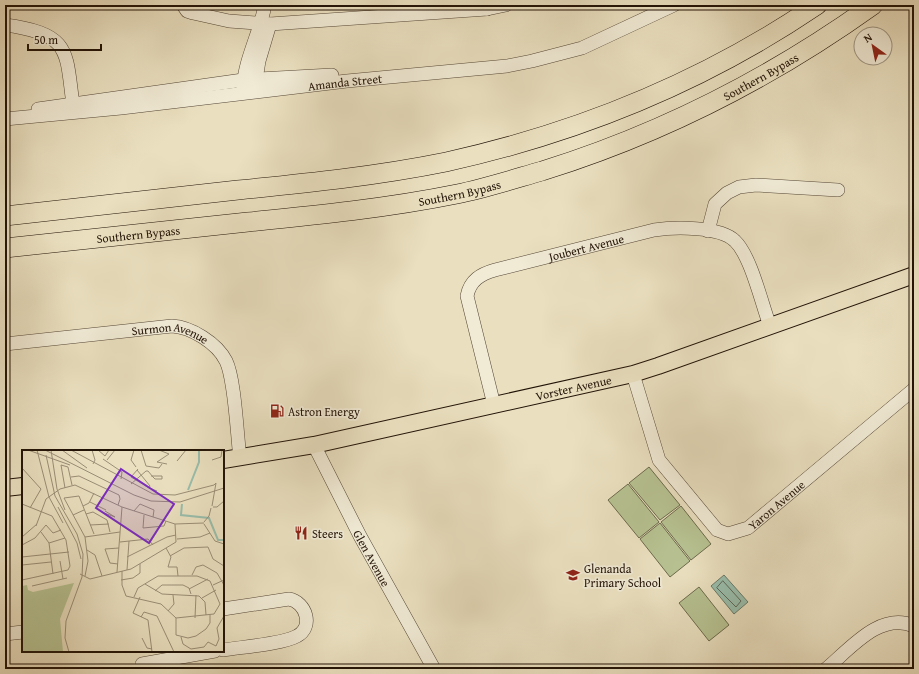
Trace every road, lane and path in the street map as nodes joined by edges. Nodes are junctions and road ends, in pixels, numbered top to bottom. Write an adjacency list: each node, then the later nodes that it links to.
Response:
1 (183, 5): 9 (street)
2 (265, 5): 9 (street)
3 (506, 5): 8 (street)
4 (663, 5): 11 (street, Amanda Street)
5 (674, 5): 11 (street, Amanda Street)
6 (817, 5): 17 (highway)
7 (873, 5): 19 (highway, Southern Bypass)
8 (486, 7): 9 (street)
9 (266, 23): 12 (street)
10 (5, 25): 13 (street)
11 (410, 72): 12 (street, Amanda Street)
12 (249, 86): 13 (street, Amanda Street)
13 (74, 108): 14 (street, Amanda Street); 15 (street, Amanda Street)
14 (5, 114)
15 (5, 119)
16 (838, 190): 18 (street)
17 (5, 216)
18 (708, 231): 21 (street, Joubert Avenue); 25 (street, Joubert Avenue)
19 (5, 248)
20 (914, 276): 21 (main road, Vorster Avenue)
21 (770, 326): 23 (main road, Vorster Avenue)
22 (5, 344): 27 (street, Surmon Avenue)
23 (633, 374): 24 (street, Yaron Avenue); 25 (main road, Vorster Avenue)
24 (914, 389)
25 (494, 405): 26 (main road, Vorster Avenue)
26 (314, 446): 27 (main road, Vorster Avenue); 38 (street, Glen Avenue)
27 (240, 458): 28 (main road, Vorster Avenue)
28 (224, 460)
29 (22, 486): 30 (main road)
30 (5, 488)
31 (224, 609): 35 (street)
32 (914, 626): 39 (street)
33 (22, 632): 34 (street)
34 (5, 634)
35 (224, 650)
36 (208, 652): 37 (street)
37 (142, 661)
38 (434, 669)
39 (826, 669)

